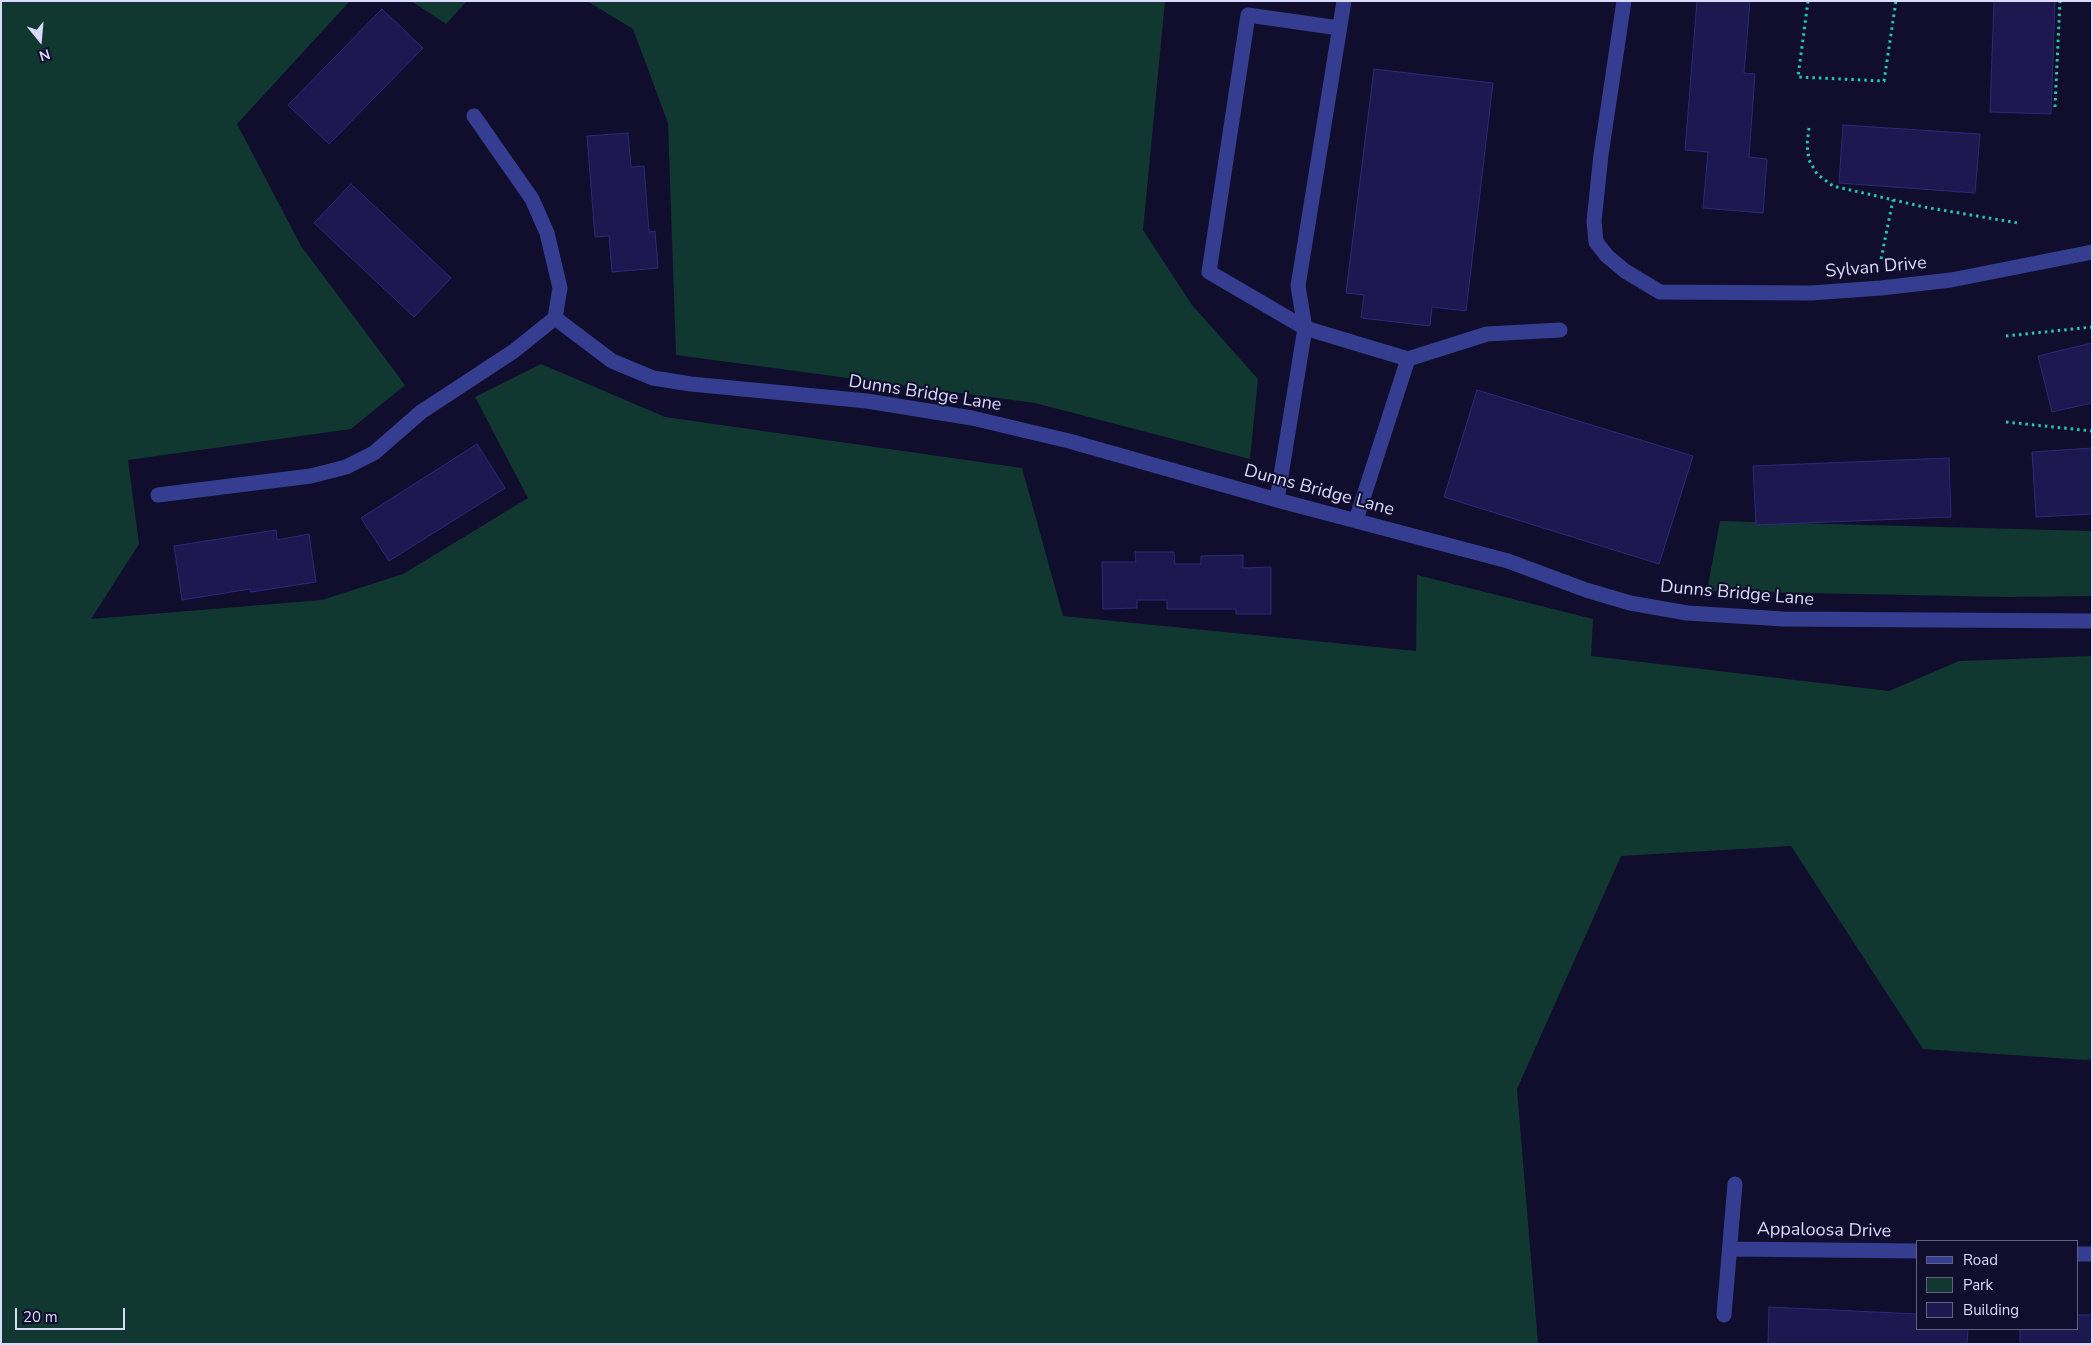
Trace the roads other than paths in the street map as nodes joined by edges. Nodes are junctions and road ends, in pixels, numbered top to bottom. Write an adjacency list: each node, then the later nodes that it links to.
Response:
1 (1344, 1): 3 (street)
2 (1624, 1): 5 (street, Sylvan Drive)
3 (1340, 28): 7 (street); 7 (street)
4 (474, 116): 6 (street)
5 (2092, 252)
6 (555, 318): 10 (street); 11 (street, Dunns Bridge Lane)
7 (1305, 328): 9 (street); 11 (street)
8 (1560, 330): 9 (street)
9 (1408, 359): 12 (street)
10 (158, 495)
11 (1277, 500): 12 (street, Dunns Bridge Lane)
12 (1356, 520): 13 (street, Dunns Bridge Lane)
13 (2092, 621)
14 (1735, 1184): 15 (street)
15 (1730, 1249): 16 (street, Appaloosa Drive); 19 (street)
16 (1916, 1251)
17 (2078, 1254): 18 (street)
18 (2092, 1254)
19 (1724, 1315)

